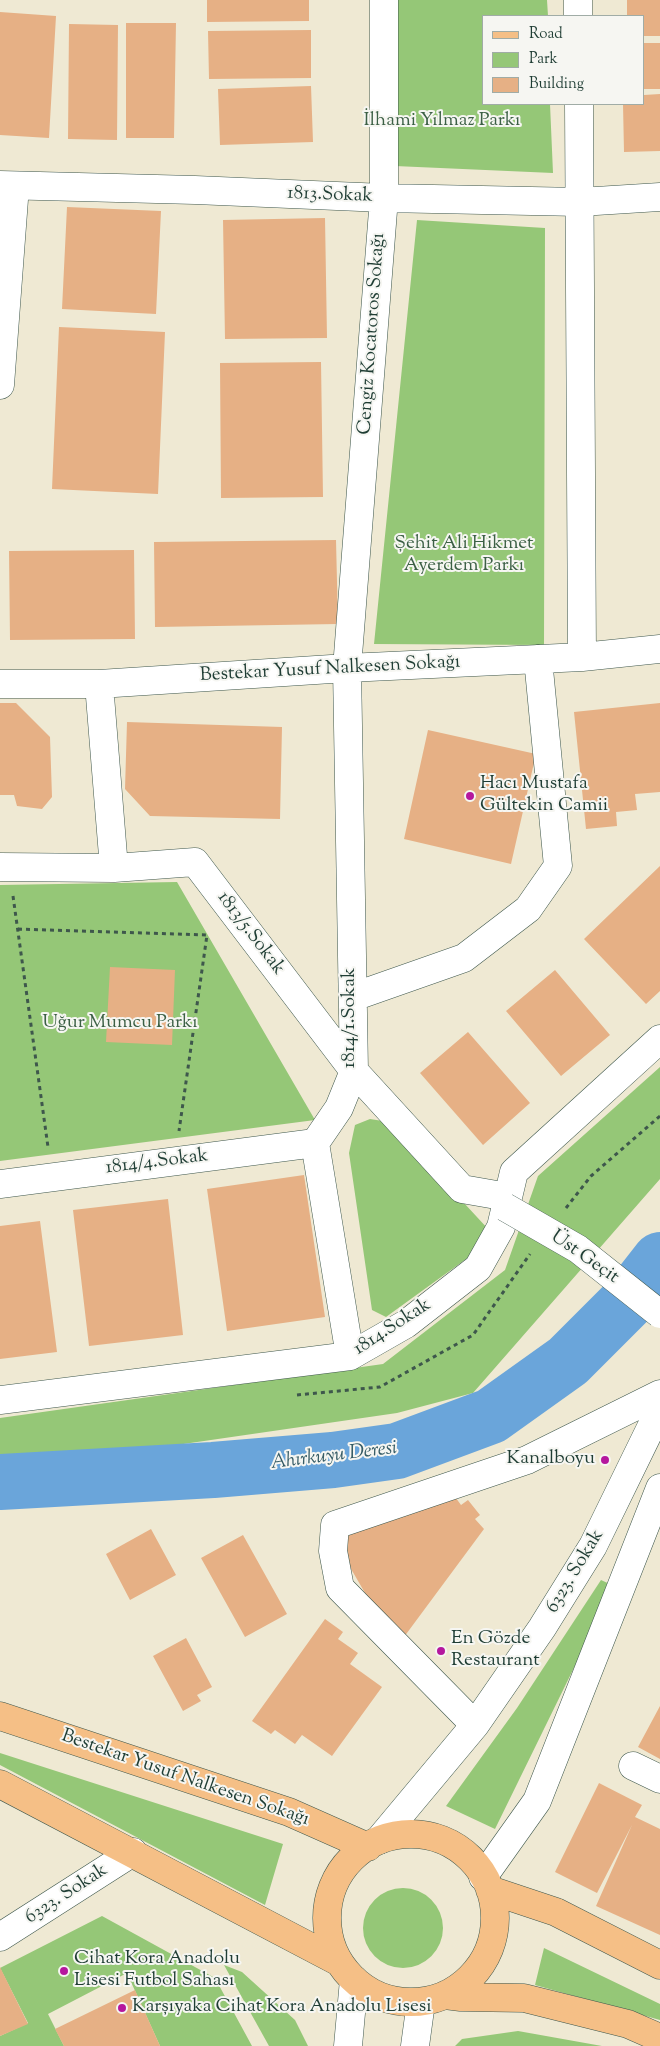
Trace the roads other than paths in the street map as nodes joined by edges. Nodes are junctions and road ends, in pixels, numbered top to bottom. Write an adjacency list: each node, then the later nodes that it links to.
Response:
1 (384, 0): 7 (street, Cengiz Kocatoros Sokağı)
2 (578, 0): 3 (street)
3 (578, 15)
4 (579, 105): 8 (street)
5 (7, 186): 7 (street, 1813.Sokak); 9 (street)
6 (660, 197): 8 (street, 1813.Sokak)
7 (384, 198): 8 (street, 1813.Sokak); 13 (street, Cengiz Kocatoros Sokağı)
8 (580, 202): 11 (street)
9 (0, 385)
10 (660, 649): 11 (street, Bestekar Yusuf Nalkesen Sokağı)
11 (582, 657): 12 (street, Bestekar Yusuf Nalkesen Sokağı)
12 (538, 659): 13 (street, Bestekar Yusuf Nalkesen Sokağı); 18 (street)
13 (347, 668): 15 (street, Bestekar Yusuf Nalkesen Sokağı); 18 (street, 1814/1.Sokak)
14 (0, 684): 15 (street, Bestekar Yusuf Nalkesen Sokağı)
15 (99, 684): 17 (street)
16 (0, 867): 17 (street, 1813/5.Sokak)
17 (114, 868): 20 (street, 1813/5.Sokak)
18 (352, 997): 20 (street, 1814/1.Sokak)
19 (660, 1040): 23 (street, 1814.Sokak)
20 (354, 1071): 21 (street, 1814/1.Sokak); 23 (street)
21 (315, 1143): 22 (street, 1814/4.Sokak); 25 (street)
22 (0, 1184)
23 (506, 1202): 24 (street, Üst Geçit, bridge); 25 (street, 1814.Sokak)
24 (660, 1314)
25 (350, 1356): 27 (street, 1814.Sokak)
26 (660, 1394): 31 (street)
27 (0, 1400)
28 (660, 1409): 31 (street, 6323. Sokak)
29 (660, 1488): 37 (street)
30 (0, 1716): 35 (main road, Bestekar Yusuf Nalkesen Sokağı)
31 (475, 1725): 35 (street, 6323. Sokak)
32 (633, 1766): 33 (street)
33 (660, 1779)
34 (0, 1784): 36 (main road)
35 (374, 1843): 37 (main road); 40 (main road)
36 (133, 1852): 38 (street, 6323. Sokak); 40 (main road)
37 (487, 1883): 39 (main road); 41 (main road)
38 (0, 1937)
39 (660, 1965)
40 (346, 1971): 41 (main road); 43 (street)
41 (433, 1999): 42 (main road); 44 (street)
42 (660, 2038)
43 (348, 2046)
44 (415, 2046)

